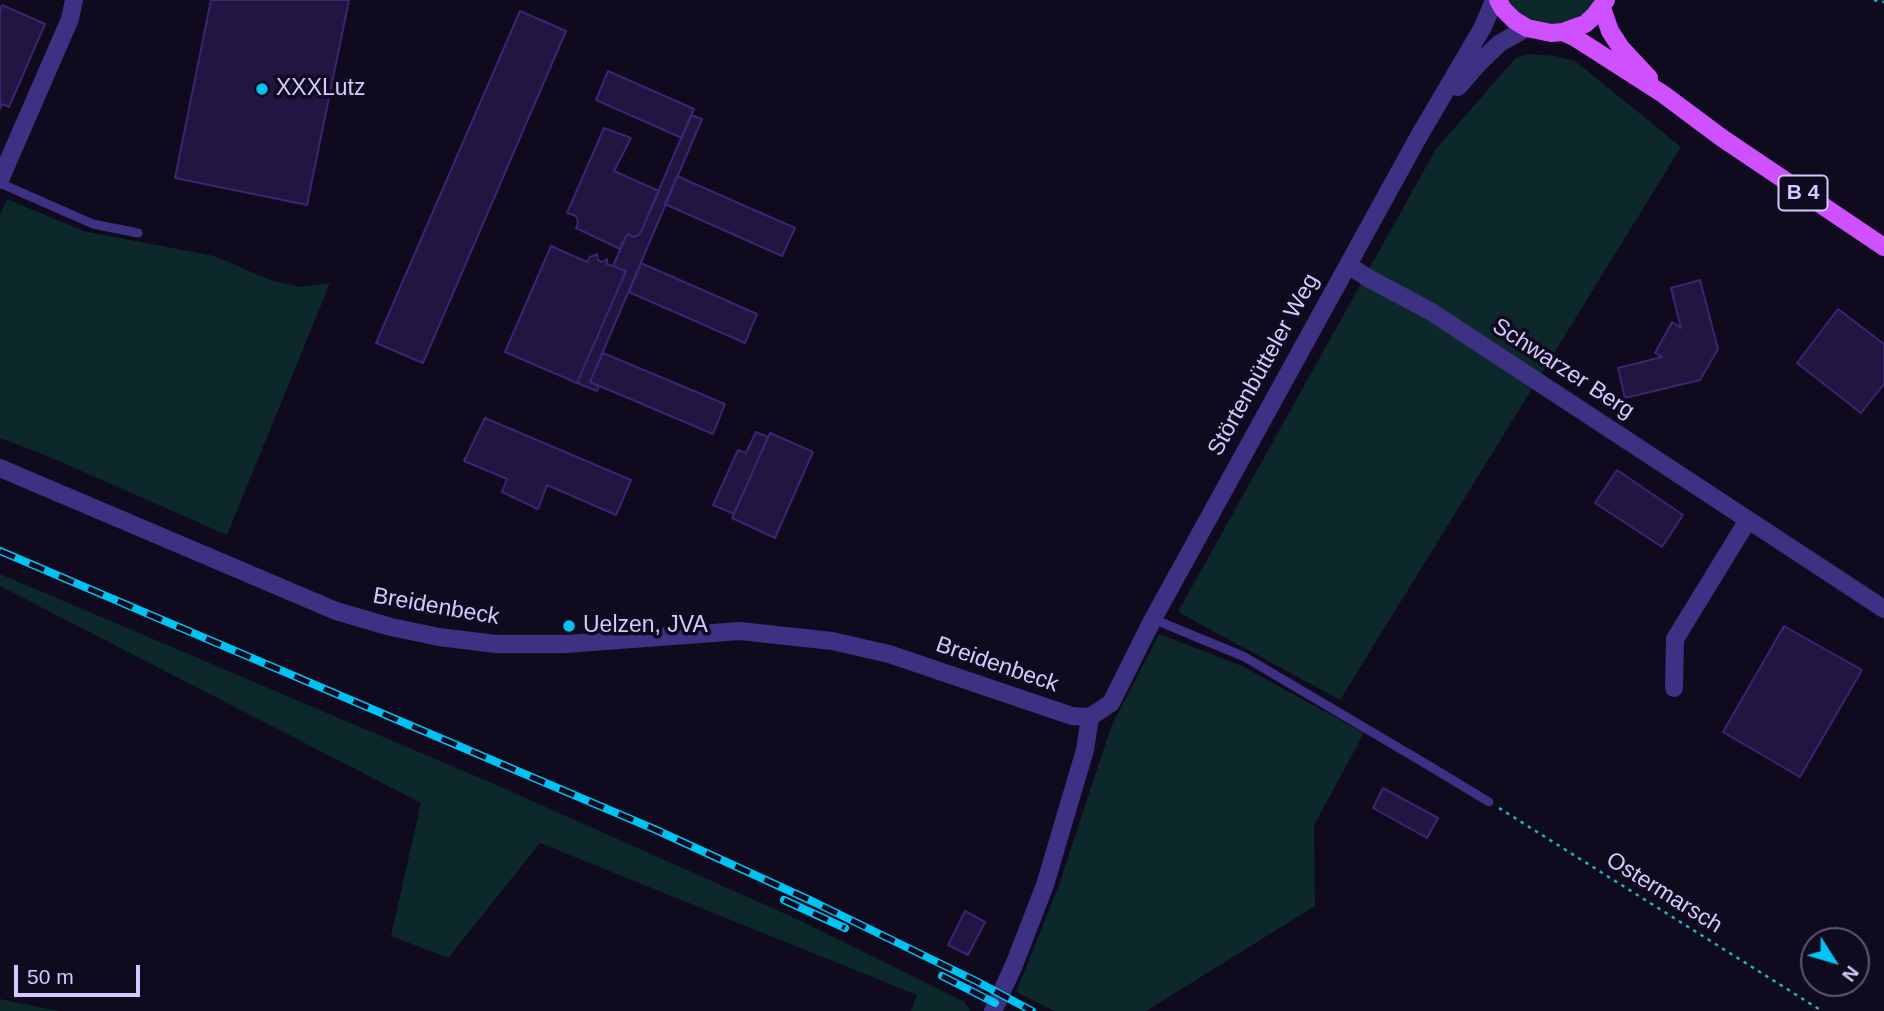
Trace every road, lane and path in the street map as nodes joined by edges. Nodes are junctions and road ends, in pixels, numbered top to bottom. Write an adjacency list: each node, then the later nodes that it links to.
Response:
1 (74, 0): 10 (street)
2 (1496, 0): 6 (main road); 9 (street, Störtenbütteler Weg)
3 (1874, 0): 4 (path)
4 (1884, 2)
5 (1604, 4): 7 (main road); 8 (main road, B 4)
6 (1527, 28): 7 (main road); 9 (street, Störtenbütteler Weg)
7 (1563, 32): 8 (main road, B 4)
8 (1663, 94): 12 (main road, B 4)
9 (1419, 136): 13 (street, Störtenbütteler Weg)
10 (0, 182): 11 (lane)
11 (138, 233)
12 (1884, 247)
13 (1348, 265): 15 (street, Schwarzer Berg); 17 (street, Störtenbütteler Weg)
14 (0, 468): 19 (street, Breidenbeck)
15 (1748, 520): 16 (street, Schwarzer Berg); 18 (street)
16 (1884, 609)
17 (1153, 619): 19 (street, Störtenbütteler Weg); 20 (lane)
18 (1674, 688)
19 (1090, 717): 21 (street)
20 (1489, 802): 22 (path, Ostermarsch)
21 (993, 1011)
22 (1822, 1011)

